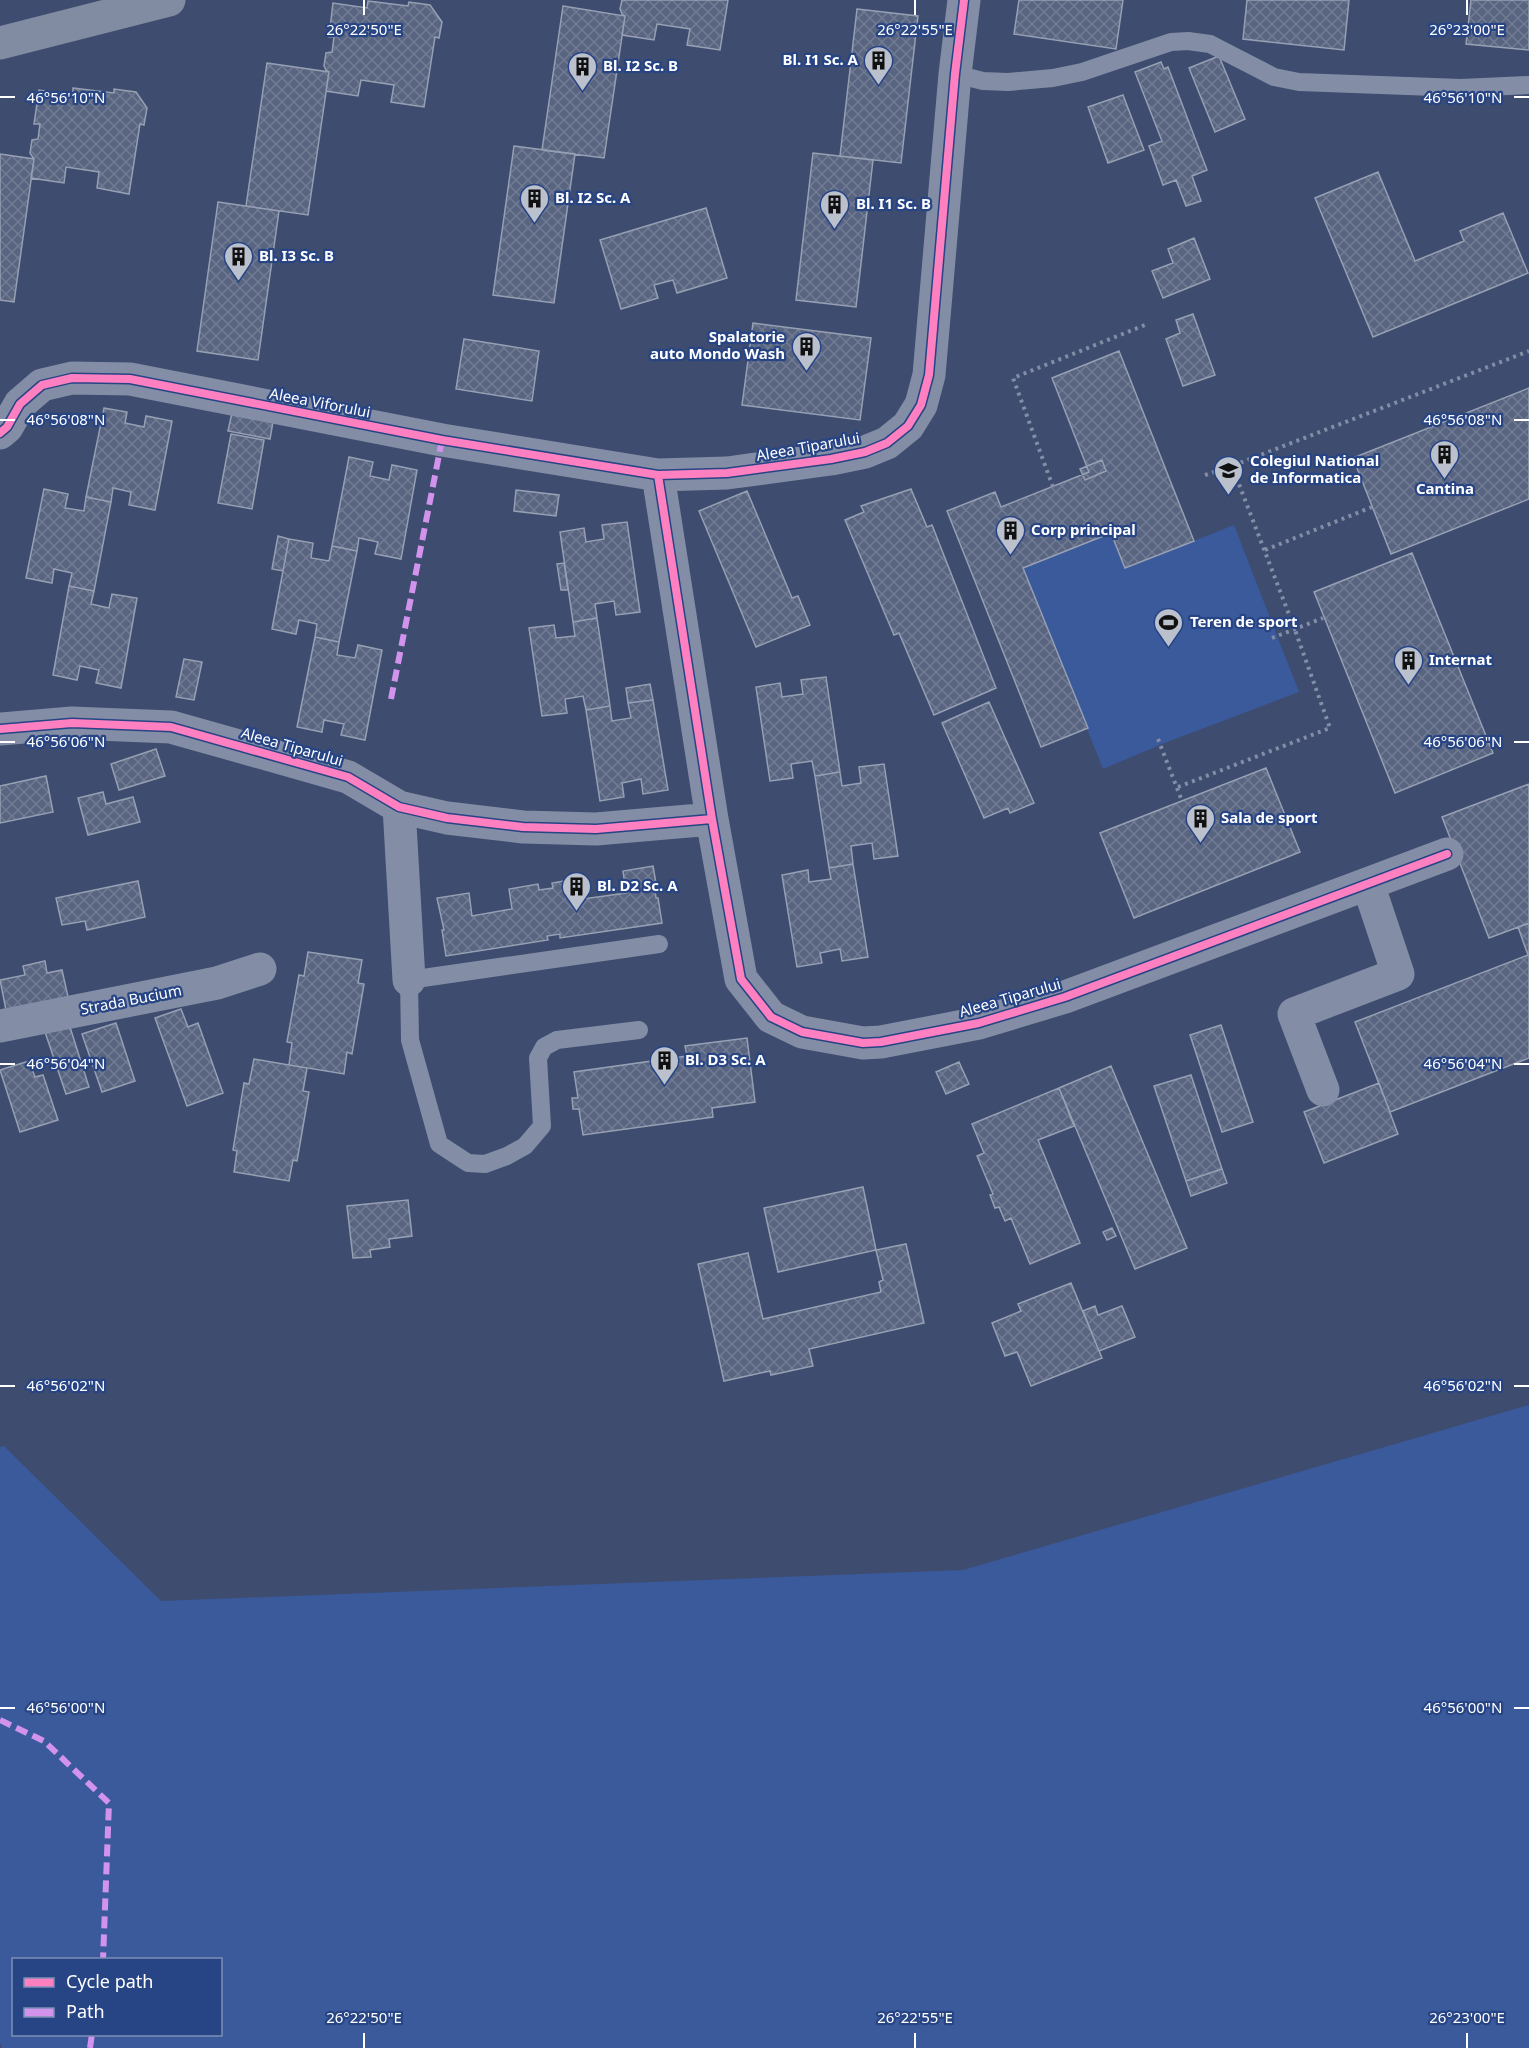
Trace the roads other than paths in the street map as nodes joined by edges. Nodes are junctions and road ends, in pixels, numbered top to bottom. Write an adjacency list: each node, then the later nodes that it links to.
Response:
1 (170, 0): 3 (main road)
2 (964, 0): 4 (street, Aleea Tiparului)
3 (0, 43)
4 (955, 74): 5 (lane); 7 (street, Aleea Tiparului)
5 (1529, 85)
6 (0, 433): 7 (street, Aleea Viforului)
7 (658, 475): 10 (street, Aleea Tiparului)
8 (0, 729): 9 (street, Aleea Tiparului)
9 (399, 807): 10 (street, Aleea Tiparului); 15 (street)
10 (712, 819): 12 (street, Aleea Tiparului)
11 (1447, 854): 12 (street, Aleea Tiparului)
12 (1368, 884): 18 (street)
13 (659, 944): 15 (lane)
14 (260, 969): 16 (street, Strada Bucium)
15 (409, 980): 17 (lane)
16 (0, 1026)
17 (639, 1030)
18 (1323, 1090)

